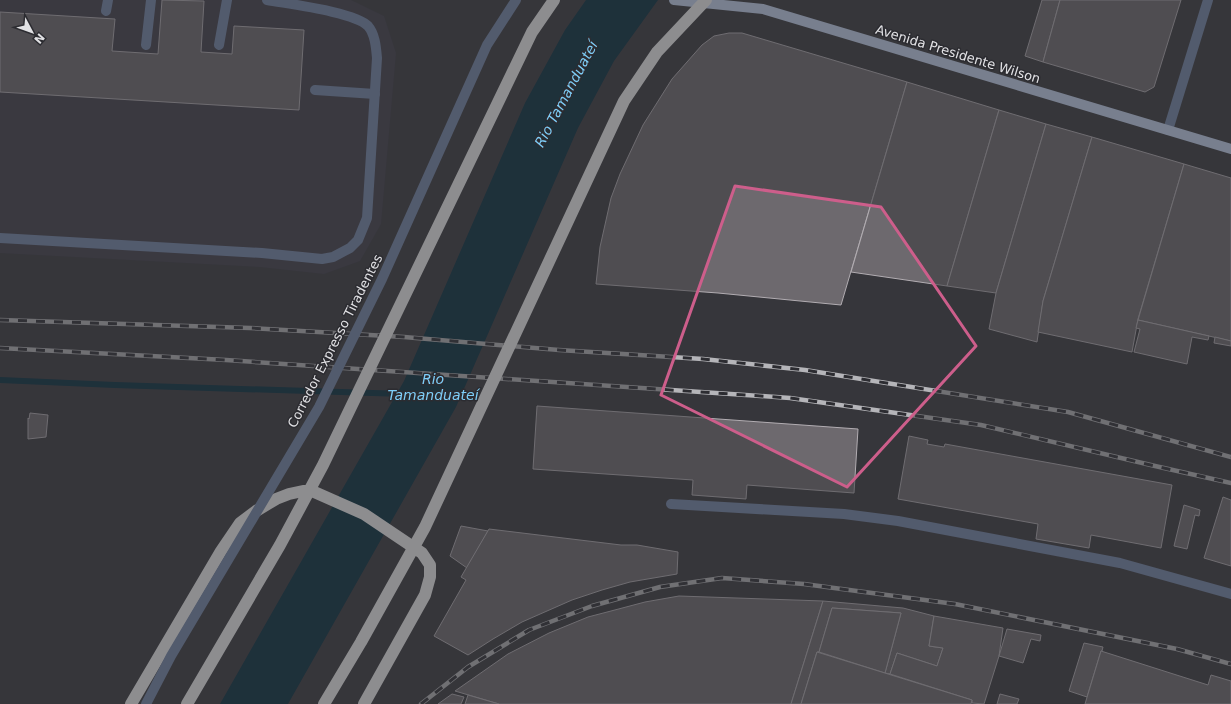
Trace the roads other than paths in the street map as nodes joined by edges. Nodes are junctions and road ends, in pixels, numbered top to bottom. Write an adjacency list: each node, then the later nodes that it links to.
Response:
1 (108, 0): 10 (street)
2 (151, 0): 11 (street)
3 (227, 0): 12 (street)
4 (267, 0): 14 (street)
5 (516, 0): 21 (street, Corredor Expresso Tiradentes, bridge)
6 (554, 0): 22 (highway, bridge)
7 (675, 0): 15 (main road, Avenida Presidente Wilson)
8 (706, 0): 23 (highway, bridge)
9 (1208, 0): 15 (street)
10 (106, 11)
11 (146, 45)
12 (219, 45)
13 (315, 90): 14 (street)
14 (375, 94): 17 (street)
15 (1168, 130): 16 (main road, Avenida Presidente Wilson)
16 (1231, 149)
17 (0, 238)
18 (671, 504): 19 (street)
19 (1231, 594)
20 (131, 704): 24 (highway)
21 (146, 704)
22 (187, 704)
23 (324, 704)
24 (364, 704)

